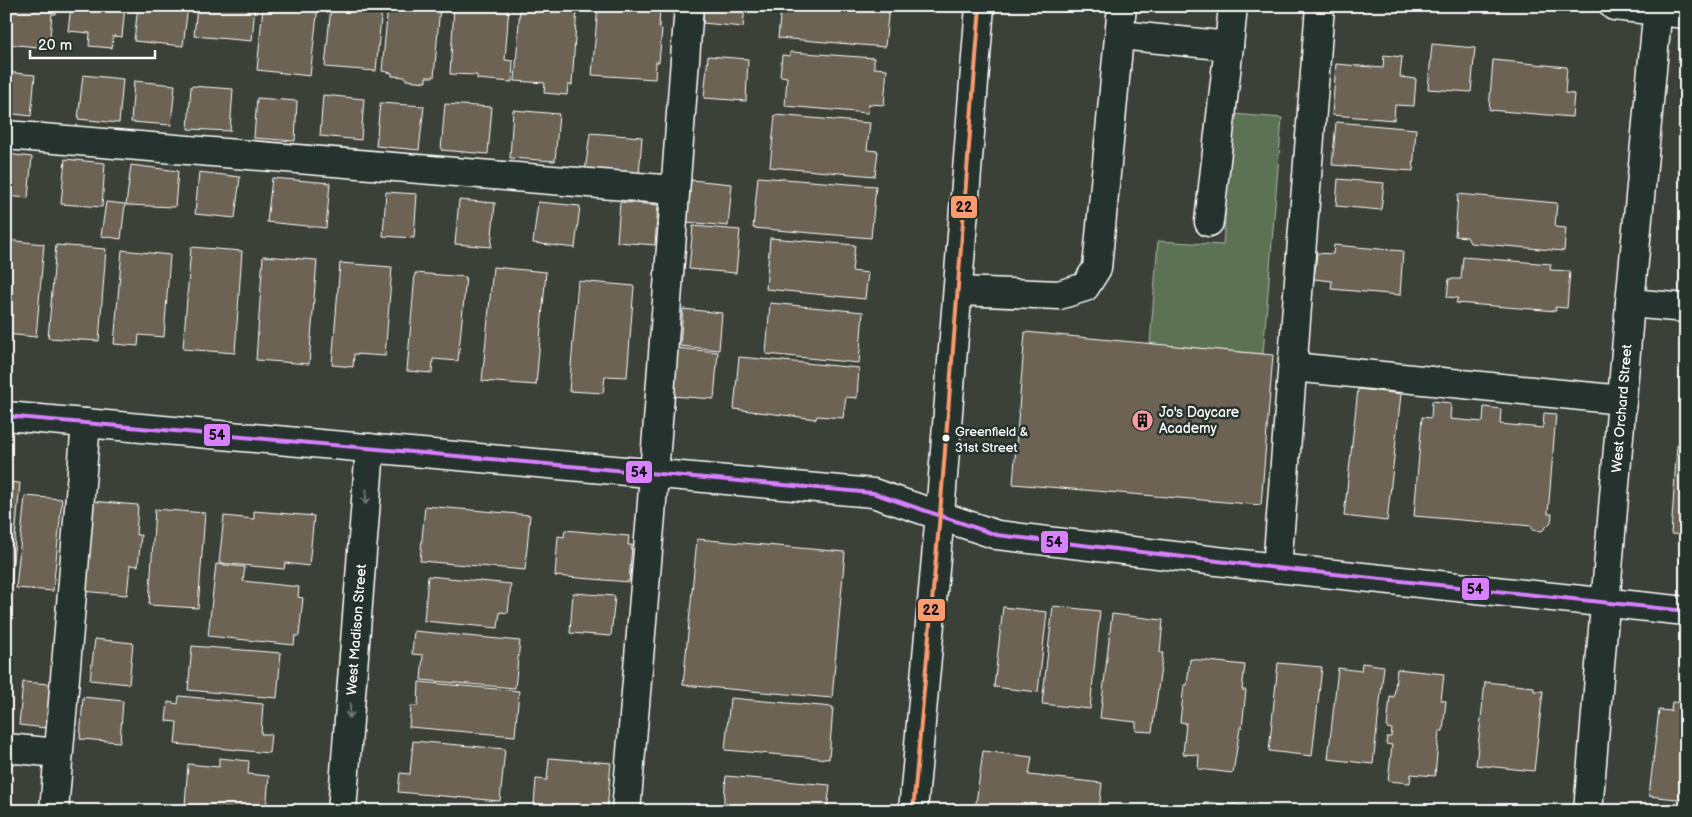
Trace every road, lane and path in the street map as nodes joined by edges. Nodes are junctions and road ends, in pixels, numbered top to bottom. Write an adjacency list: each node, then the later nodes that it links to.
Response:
1 (689, 6): 12 (street)
2 (980, 6): 14 (street)
3 (1122, 6): 9 (street)
4 (1232, 6): 10 (street)
5 (1320, 6): 17 (street)
6 (1614, 6): 7 (street)
7 (1658, 9): 8 (street); 15 (street, West Orchard Street)
8 (1686, 14)
9 (1120, 35): 10 (street); 14 (street)
10 (1229, 46): 13 (street)
11 (6, 135): 12 (street)
12 (674, 190): 22 (street)
13 (1209, 222)
14 (958, 291): 23 (street)
15 (1630, 303): 16 (street); 18 (street, West Orchard Street)
16 (1686, 308)
17 (1293, 367): 18 (street); 24 (street)
18 (1622, 400): 25 (street, West Orchard Street)
19 (6, 416): 20 (street)
20 (86, 423): 21 (street); 28 (street)
21 (370, 448): 22 (street); 30 (street, West Madison Street, one-way to 30)
22 (654, 473): 23 (street); 31 (street)
23 (940, 514): 24 (street); 32 (street)
24 (1277, 568): 25 (street)
25 (1606, 603): 26 (street); 33 (street, West Orchard Street)
26 (1686, 611)
27 (6, 748): 28 (street)
28 (58, 753): 29 (street)
29 (54, 811)
30 (342, 811)
31 (626, 811)
32 (913, 811)
33 (1588, 811)

